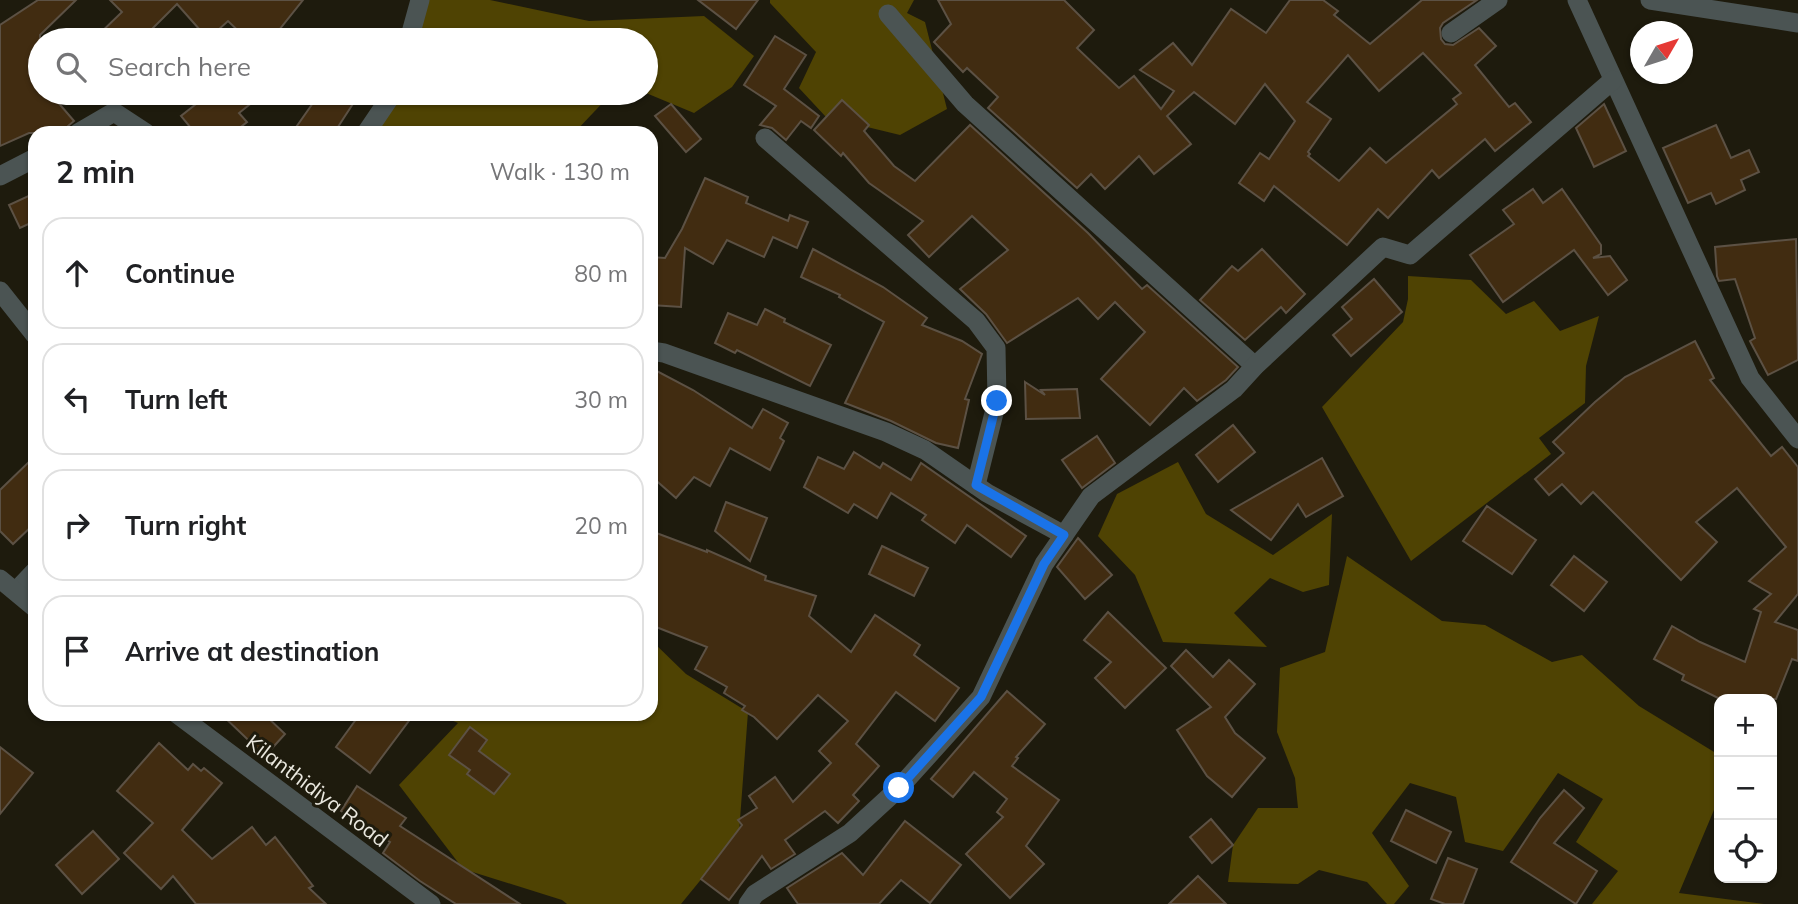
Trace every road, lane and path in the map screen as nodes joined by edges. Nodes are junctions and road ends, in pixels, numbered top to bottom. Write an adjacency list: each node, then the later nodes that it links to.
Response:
1 (420, 0): 7 (street)
2 (1499, 0): 8 (street)
3 (1577, 0): 9 (street)
4 (1650, 0): 6 (street)
5 (888, 14): 20 (street)
6 (1798, 23)
7 (412, 28)
8 (1451, 33)
9 (1613, 80): 20 (street); 21 (street)
10 (385, 105): 13 (street)
11 (90, 126): 12 (street)
12 (135, 126)
13 (371, 126)
14 (765, 138): 22 (street)
15 (28, 162): 16 (street)
16 (0, 176)
17 (0, 291): 18 (street)
18 (28, 326)
19 (658, 353): 22 (street)
20 (1255, 366): 23 (street)
21 (1798, 439)
22 (976, 485): 23 (street)
23 (1064, 535): 30 (street)
24 (28, 578): 26 (street)
25 (0, 579): 26 (street)
26 (16, 591): 27 (street)
27 (28, 602)
28 (186, 721): 29 (street, Kilanthidiya Road)
29 (431, 904)
30 (748, 904)

